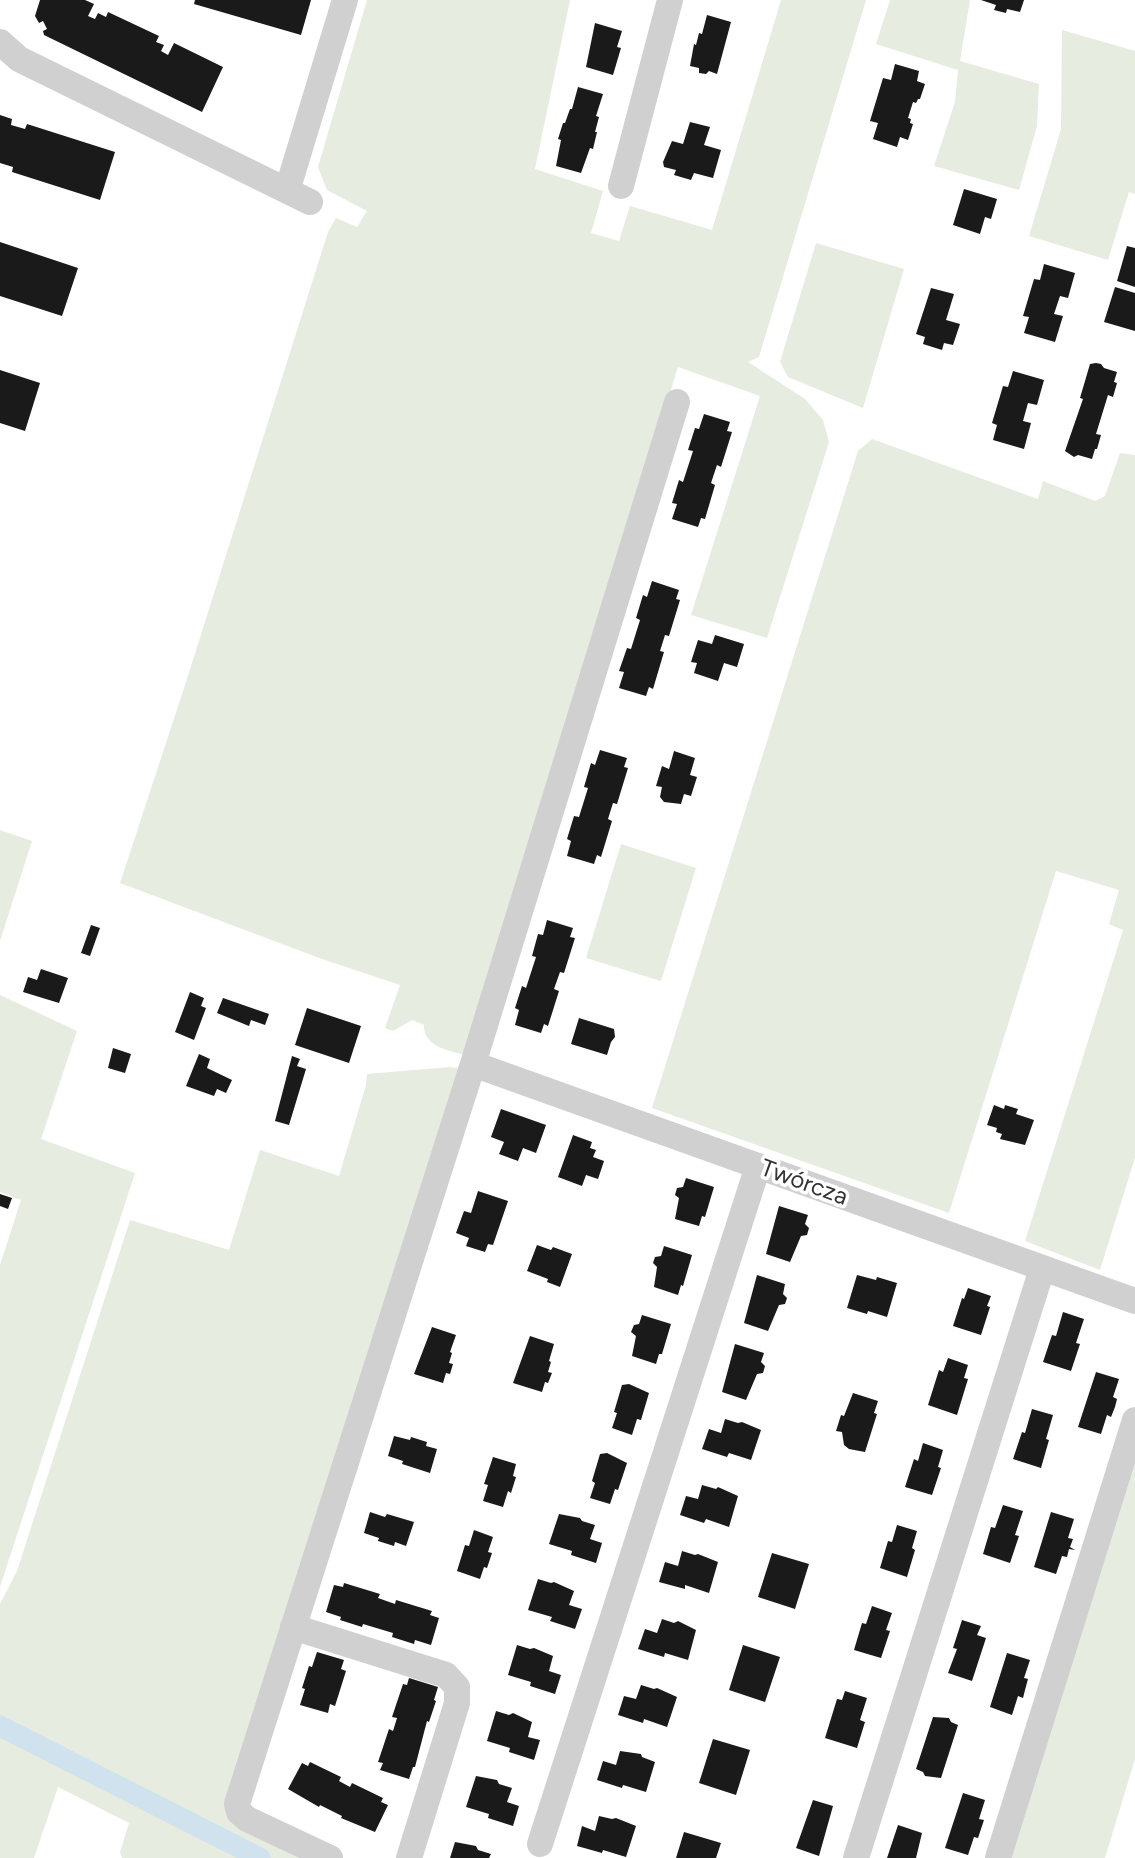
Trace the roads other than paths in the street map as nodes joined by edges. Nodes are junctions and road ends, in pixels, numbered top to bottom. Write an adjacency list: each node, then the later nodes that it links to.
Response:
1 (345, 0): 3 (street)
2 (670, 0): 4 (street)
3 (0, 42)
4 (621, 186)
5 (677, 402): 6 (street)
6 (473, 1065): 7 (street, Twórcza); 11 (street)
7 (758, 1166): 8 (street, Twórcza); 12 (street)
8 (1042, 1269): 9 (street, Twórcza); 15 (street)
9 (1135, 1301)
10 (1135, 1420): 16 (street)
11 (293, 1627): 13 (street); 14 (street)
12 (540, 1844)
13 (330, 1858)
14 (410, 1858)
15 (856, 1858)
16 (998, 1858)

